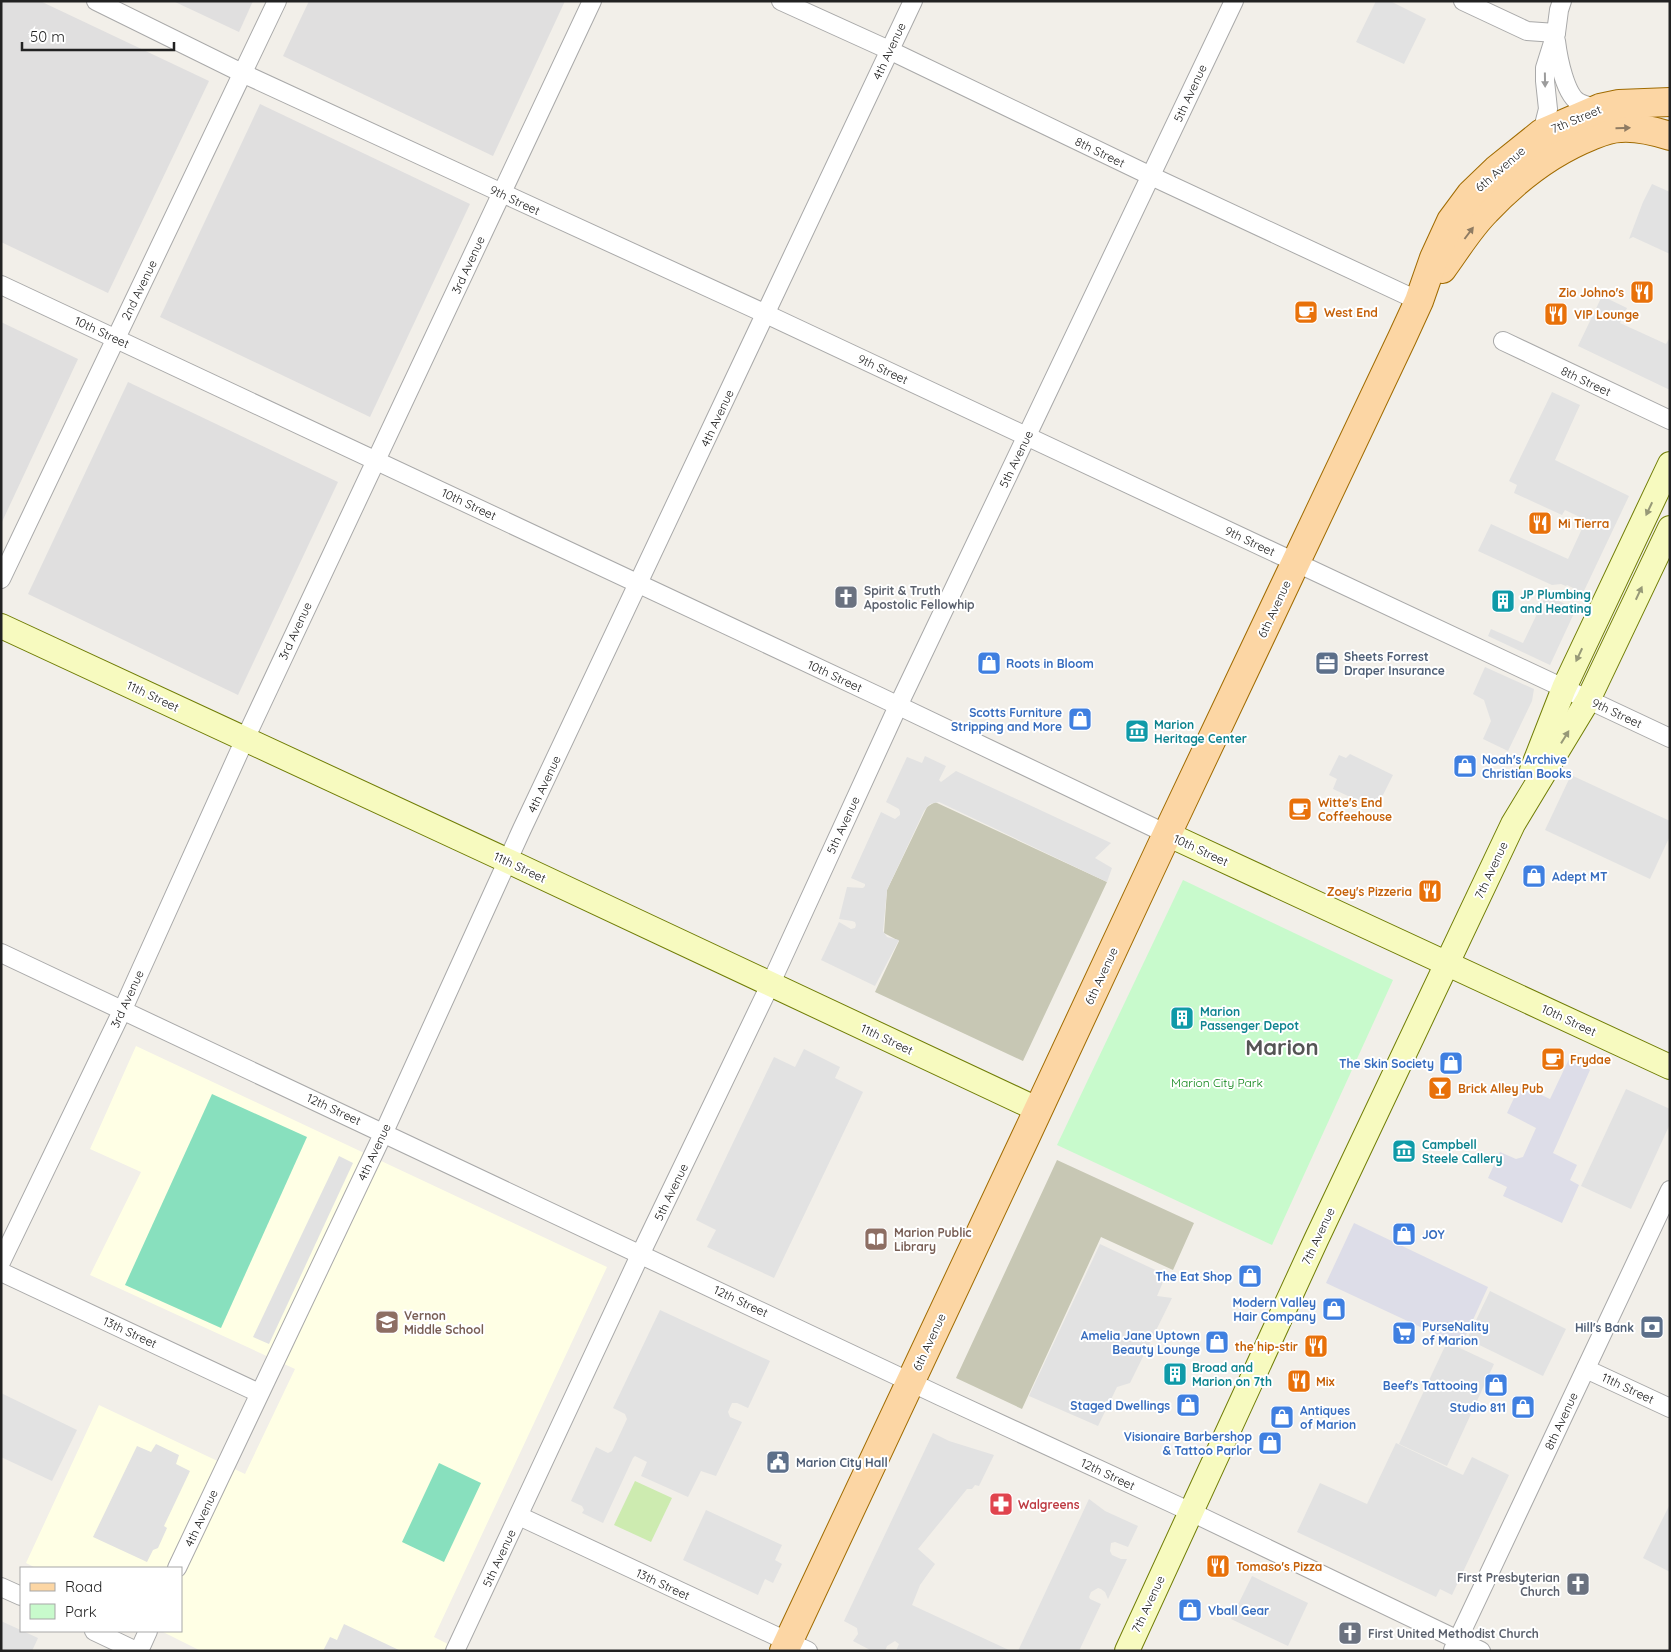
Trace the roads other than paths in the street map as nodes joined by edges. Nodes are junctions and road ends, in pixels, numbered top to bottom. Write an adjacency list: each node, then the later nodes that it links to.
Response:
1 (96, 1): 11 (street, 9th Street)
2 (277, 1): 11 (street, 2nd Avenue)
3 (592, 1): 18 (street, 3rd Avenue)
4 (781, 1): 10 (street, 8th Street)
5 (913, 1): 10 (street, 4th Avenue)
6 (1234, 1): 17 (street, 5th Avenue)
7 (1463, 1): 9 (street)
8 (1562, 1): 9 (street)
9 (1556, 33): 13 (street); 14 (street, one-way to 14)
10 (890, 50): 17 (street, 8th Street); 21 (street, 4th Avenue)
11 (242, 73): 18 (street, 9th Street); 22 (street, 2nd Avenue)
12 (1670, 102): 13 (main road, 7th Street)
13 (1600, 108): 14 (main road, 7th Street)
14 (1542, 133): 20 (main road, 6th Avenue)
15 (1670, 136): 16 (main road, 7th Street, one-way to 15)
16 (1578, 141): 20 (main road, 6th Avenue, one-way to 16)
17 (1151, 176): 20 (street, 8th Street); 25 (street, 5th Avenue)
18 (502, 193): 21 (street, 9th Street); 26 (street, 3rd Avenue)
19 (1, 285): 22 (street, 10th Street)
20 (1419, 301): 29 (main road, 6th Avenue)
21 (766, 314): 25 (street, 9th Street); 31 (street, 4th Avenue)
22 (116, 338): 26 (street, 10th Street); 30 (street, 2nd Avenue)
23 (1503, 341): 24 (street, 8th Street)
24 (1670, 420)
25 (1027, 437): 29 (street, 9th Street); 35 (street, 5th Avenue)
26 (376, 460): 31 (street, 10th Street); 37 (street, 3rd Avenue)
27 (1670, 464): 33 (street, 7th Avenue, one-way to 33)
28 (1670, 528): 34 (street, 7th Avenue, one-way to 28)
29 (1296, 563): 33 (street, 9th Street); 39 (main road, 6th Avenue)
30 (1, 579)
31 (638, 584): 35 (street, 10th Street); 40 (street, 4th Avenue)
32 (1, 626): 37 (street, 11th Street)
33 (1564, 688): 34 (street, 9th Street); 38 (street, 7th Avenue)
34 (1588, 700): 36 (street, 9th Street); 38 (street, 7th Avenue, one-way to 34)
35 (898, 706): 39 (street, 10th Street); 43 (street, 5th Avenue)
36 (1670, 738)
37 (245, 739): 40 (street, 11th Street); 44 (street, 3rd Avenue)
38 (1513, 824): 42 (street, 7th Avenue)
39 (1167, 834): 42 (street, 10th Street); 46 (main road, 6th Avenue)
40 (508, 860): 43 (street, 11th Street); 47 (street, 4th Avenue)
41 (1, 953): 44 (street, 12th Street)
42 (1447, 964): 45 (street, 10th Street); 56 (street, 7th Avenue)
43 (770, 985): 46 (street, 11th Street); 49 (street, 5th Avenue)
44 (123, 1009): 47 (street, 12th Street); 50 (street, 3rd Avenue)
45 (1670, 1067)
46 (1039, 1110): 53 (main road, 6th Avenue)
47 (384, 1132): 49 (street, 12th Street); 54 (street, 4th Avenue)
48 (1670, 1190): 52 (street, 8th Avenue)
49 (641, 1254): 53 (street, 12th Street); 57 (street, 5th Avenue)
50 (1, 1262)
51 (1, 1272): 54 (street, 13th Street)
52 (1586, 1368): 55 (street, 11th Street); 63 (street, 8th Avenue)
53 (910, 1381): 56 (street, 12th Street); 64 (main road, 6th Avenue)
54 (259, 1393): 58 (street, 4th Avenue)
55 (1670, 1408)
56 (1191, 1512): 63 (street, 12th Street); 67 (street, 7th Avenue)
57 (519, 1516): 64 (street, 13th Street); 66 (street, 5th Avenue)
58 (177, 1567)
59 (1, 1586): 60 (street)
60 (20, 1596)
61 (96, 1632): 65 (street)
62 (148, 1632): 65 (street)
63 (1455, 1645): 68 (street, 12th Street)
64 (793, 1648)
65 (138, 1651)
66 (455, 1651)
67 (1127, 1651)
68 (1481, 1651)

